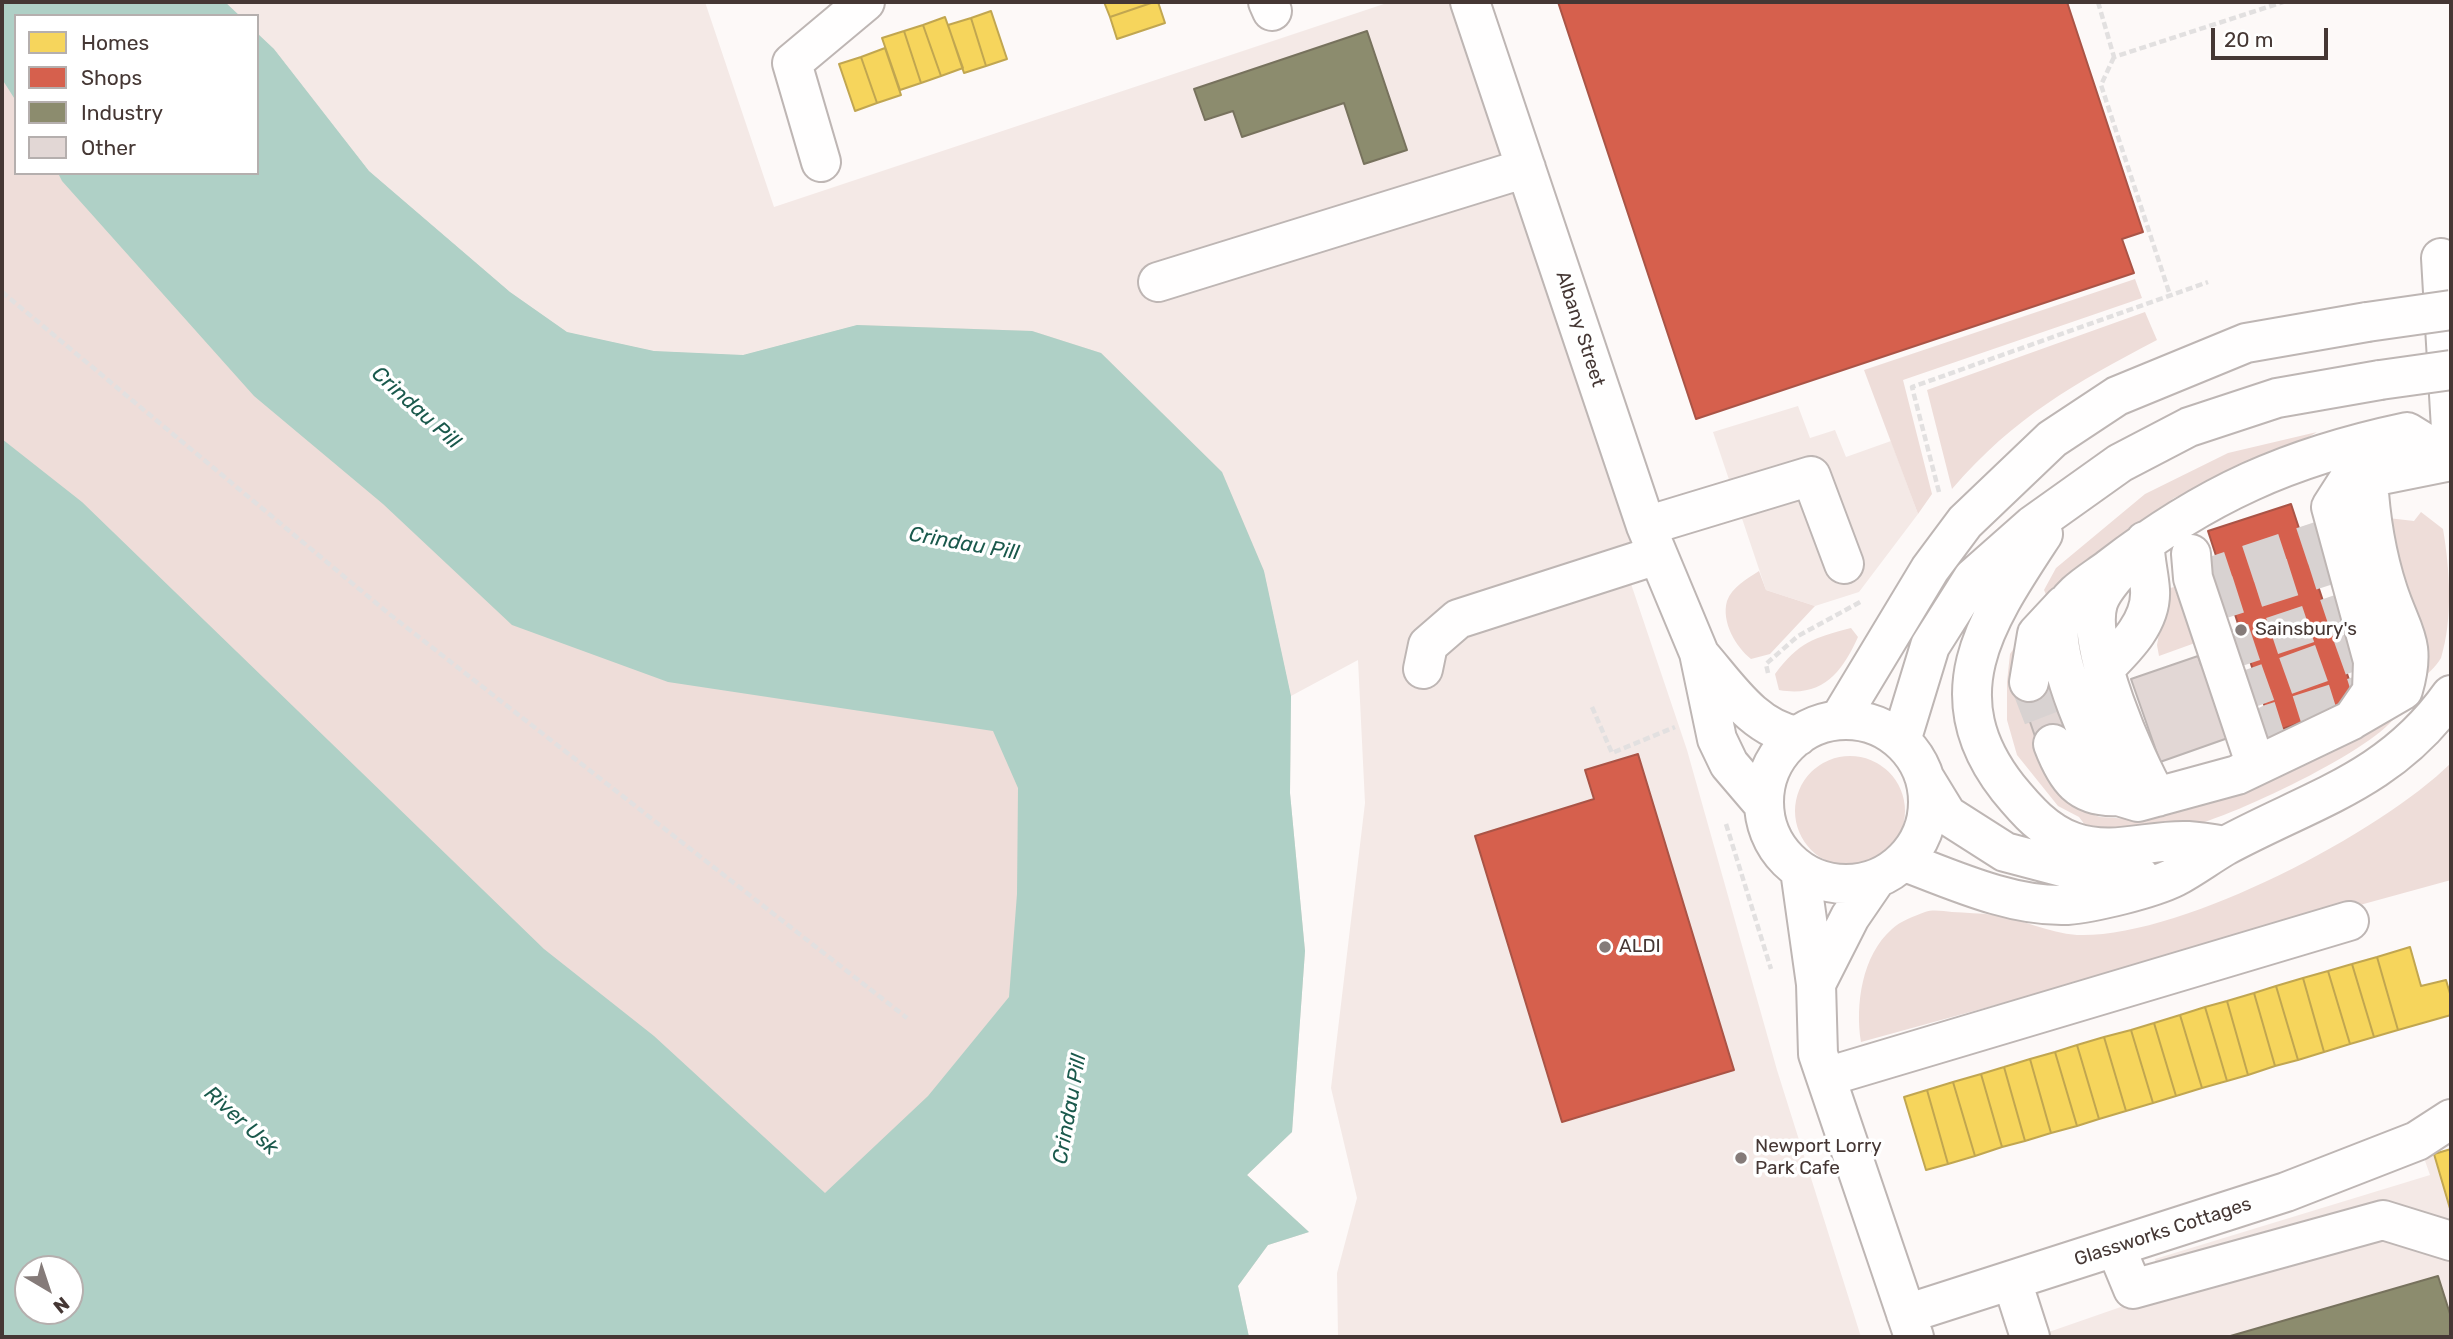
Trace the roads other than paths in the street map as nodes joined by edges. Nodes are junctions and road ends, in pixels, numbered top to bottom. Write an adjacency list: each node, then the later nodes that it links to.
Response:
1 (1470, 2): 4 (street, Albany Street)
2 (861, 6): 3 (street)
3 (821, 162)
4 (1526, 168): 6 (street); 14 (street, Albany Street)
5 (2441, 258): 11 (street)
6 (1158, 282)
7 (2451, 298): 9 (street, bridge)
8 (2451, 310): 9 (street, bridge)
9 (2384, 319): 23 (street)
10 (2451, 370): 13 (street, bridge)
11 (2451, 429)
12 (2451, 460): 15 (street); 27 (street)
13 (2064, 503): 25 (street); 32 (street)
14 (1651, 541): 17 (street); 19 (street, Albany Street); 20 (street)
15 (2145, 541): 18 (street); 30 (street)
16 (2191, 554): 27 (street)
17 (1844, 564)
18 (2068, 602): 21 (street); 29 (street)
19 (1699, 653): 24 (street, Albany Street); 31 (street, Albany Street)
20 (1423, 669)
21 (2029, 682)
22 (2451, 695): 32 (street)
23 (1839, 720): 24 (street); 25 (street)
24 (1798, 736): 31 (street)
25 (1901, 741): 28 (street)
26 (2053, 744): 29 (street)
27 (2256, 766): 30 (street)
28 (1925, 779): 34 (street); 35 (street)
29 (2118, 796): 30 (street)
30 (2157, 797)
31 (1764, 805): 33 (street)
32 (2225, 846): 35 (street)
33 (1800, 870): 34 (street); 37 (street)
34 (1890, 870): 35 (street); 37 (street)
35 (2173, 878)
36 (2349, 921): 38 (street)
37 (1816, 984): 38 (street)
38 (1826, 1077): 43 (street)
39 (2451, 1119): 41 (street, Glassworks Cottages)
40 (2451, 1241): 41 (street)
41 (2116, 1248): 42 (street, Glassworks Cottages)
42 (2012, 1281): 43 (street, Glassworks Cottages); 44 (street)
43 (1910, 1326)
44 (2030, 1337)

